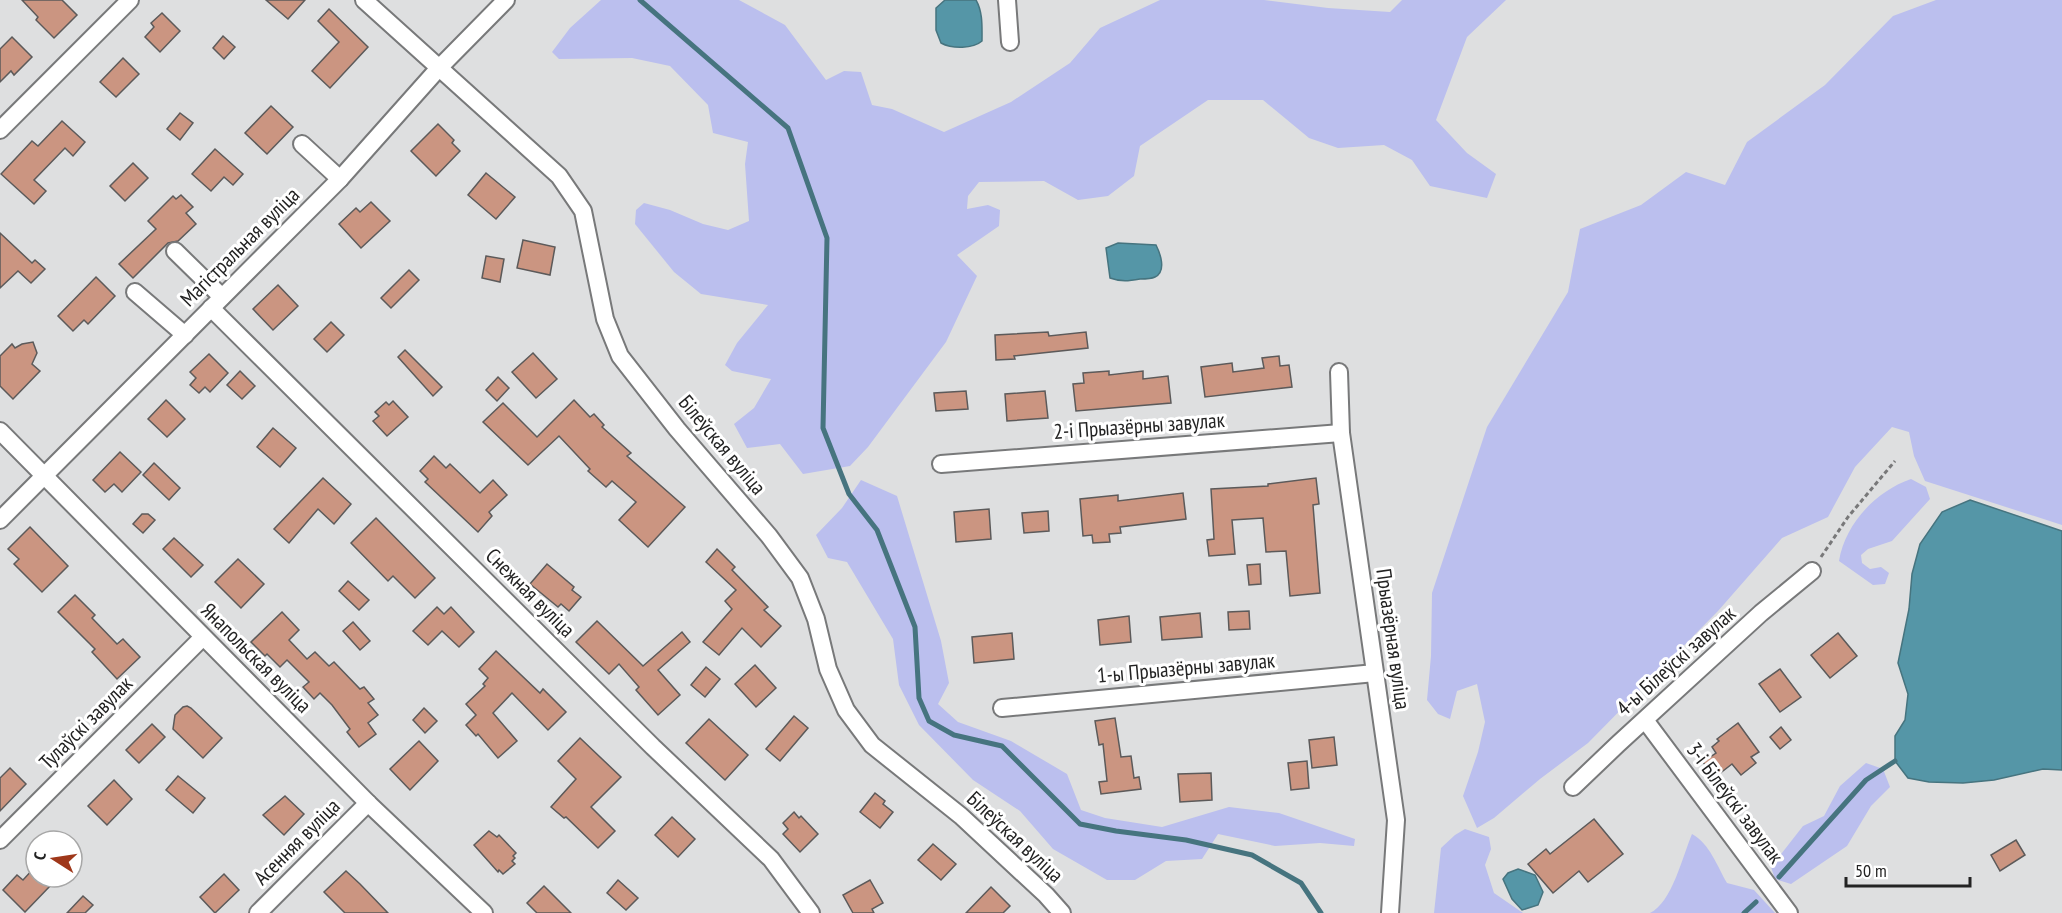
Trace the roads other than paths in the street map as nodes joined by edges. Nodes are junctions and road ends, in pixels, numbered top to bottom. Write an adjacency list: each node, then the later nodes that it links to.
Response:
1 (130, 0): 7 (street)
2 (364, 0): 6 (street, Білеўская вуліца)
3 (506, 0): 6 (street, Магістральная вуліца)
4 (1007, 0): 5 (street)
5 (1010, 42)
6 (438, 69): 9 (street, Магістральная вуліца); 31 (street, Білеўская вуліца)
7 (0, 130)
8 (302, 144): 9 (street)
9 (340, 179): 12 (street, Магістральная вуліца)
10 (175, 251): 12 (street, Снежная вуліца)
11 (135, 292): 13 (street)
12 (217, 303): 13 (street, Магістральная вуліца); 30 (street, Снежная вуліца)
13 (185, 335): 18 (street, Магістральная вуліца)
14 (1339, 372): 16 (street, Прыазёрная вуліца)
15 (0, 431): 18 (street, Янапольская вуліца)
16 (1341, 433): 17 (street, 2-і Прыазёрны завулак); 22 (street, Прыазёрная вуліца)
17 (941, 464)
18 (45, 475): 19 (street, Магістральная вуліца); 21 (street, Янапольская вуліца)
19 (0, 519)
20 (1812, 571): 24 (street, 4-ы Білеўскі завулак)
21 (203, 638): 26 (street, Янапольская вуліца); 27 (street, Тулаўскі завулак)
22 (1374, 673): 23 (street, 1-ы Прыазёрны завулак); 32 (street, Прыазёрная вуліца)
23 (1002, 708)
24 (1646, 720): 25 (street, 4-ы Білеўскі завулак); 33 (street, 3-і Білеўскі завулак)
25 (1573, 787)
26 (368, 803): 28 (street, Асенняя вуліца); 29 (street, Янапольская вуліца)
27 (0, 840)
28 (258, 913)
29 (484, 913)
30 (811, 913)
31 (1062, 913)
32 (1390, 913)
33 (1789, 913)

